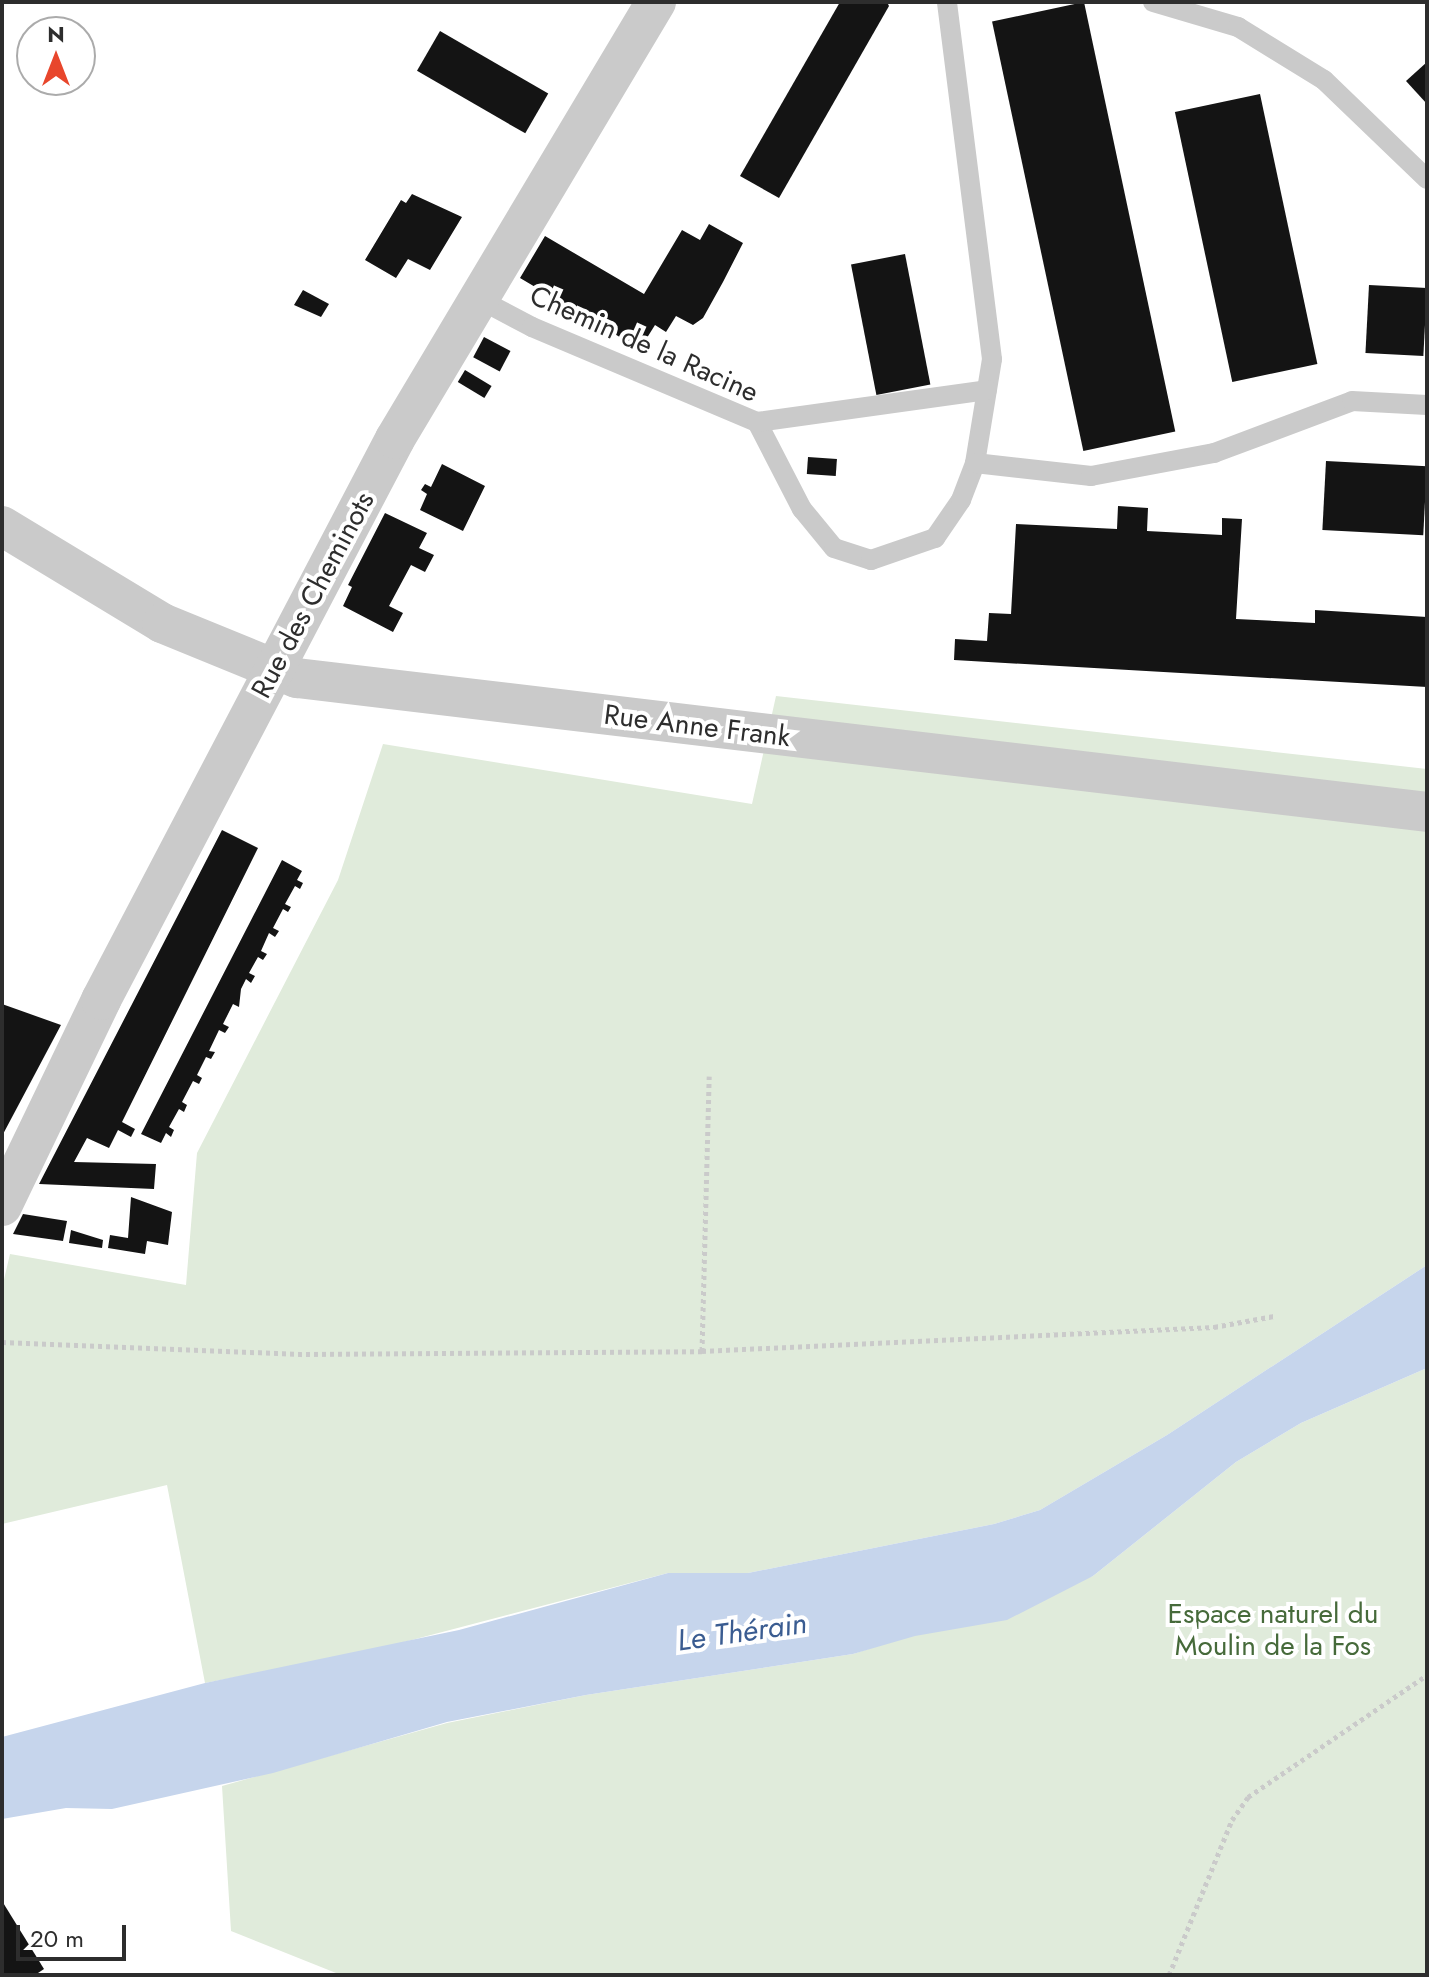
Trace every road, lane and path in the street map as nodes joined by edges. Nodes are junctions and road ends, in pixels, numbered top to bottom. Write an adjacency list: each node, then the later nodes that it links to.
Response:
1 (656, 2): 5 (street, Rue des Cheminots)
2 (947, 2): 6 (lane, Chemin de la Racine)
3 (1153, 2): 4 (lane)
4 (1427, 179)
5 (477, 298): 8 (lane, Chemin de la Racine); 11 (street, Rue des Cheminots)
6 (987, 390): 8 (lane); 9 (lane, Chemin de la Racine)
7 (1427, 405): 9 (lane)
8 (757, 422): 9 (lane, Chemin de la Racine)
9 (975, 463)
10 (2, 526): 11 (street, Rue Anne Frank)
11 (273, 671): 12 (street, Rue Anne Frank); 14 (street, Rue des Cheminots)
12 (1427, 812)
13 (709, 1076): 17 (path)
14 (2, 1206)
15 (1274, 1316): 17 (path)
16 (2, 1342): 17 (path)
17 (702, 1351)
18 (1427, 1675): 19 (path)
19 (1169, 1975)

